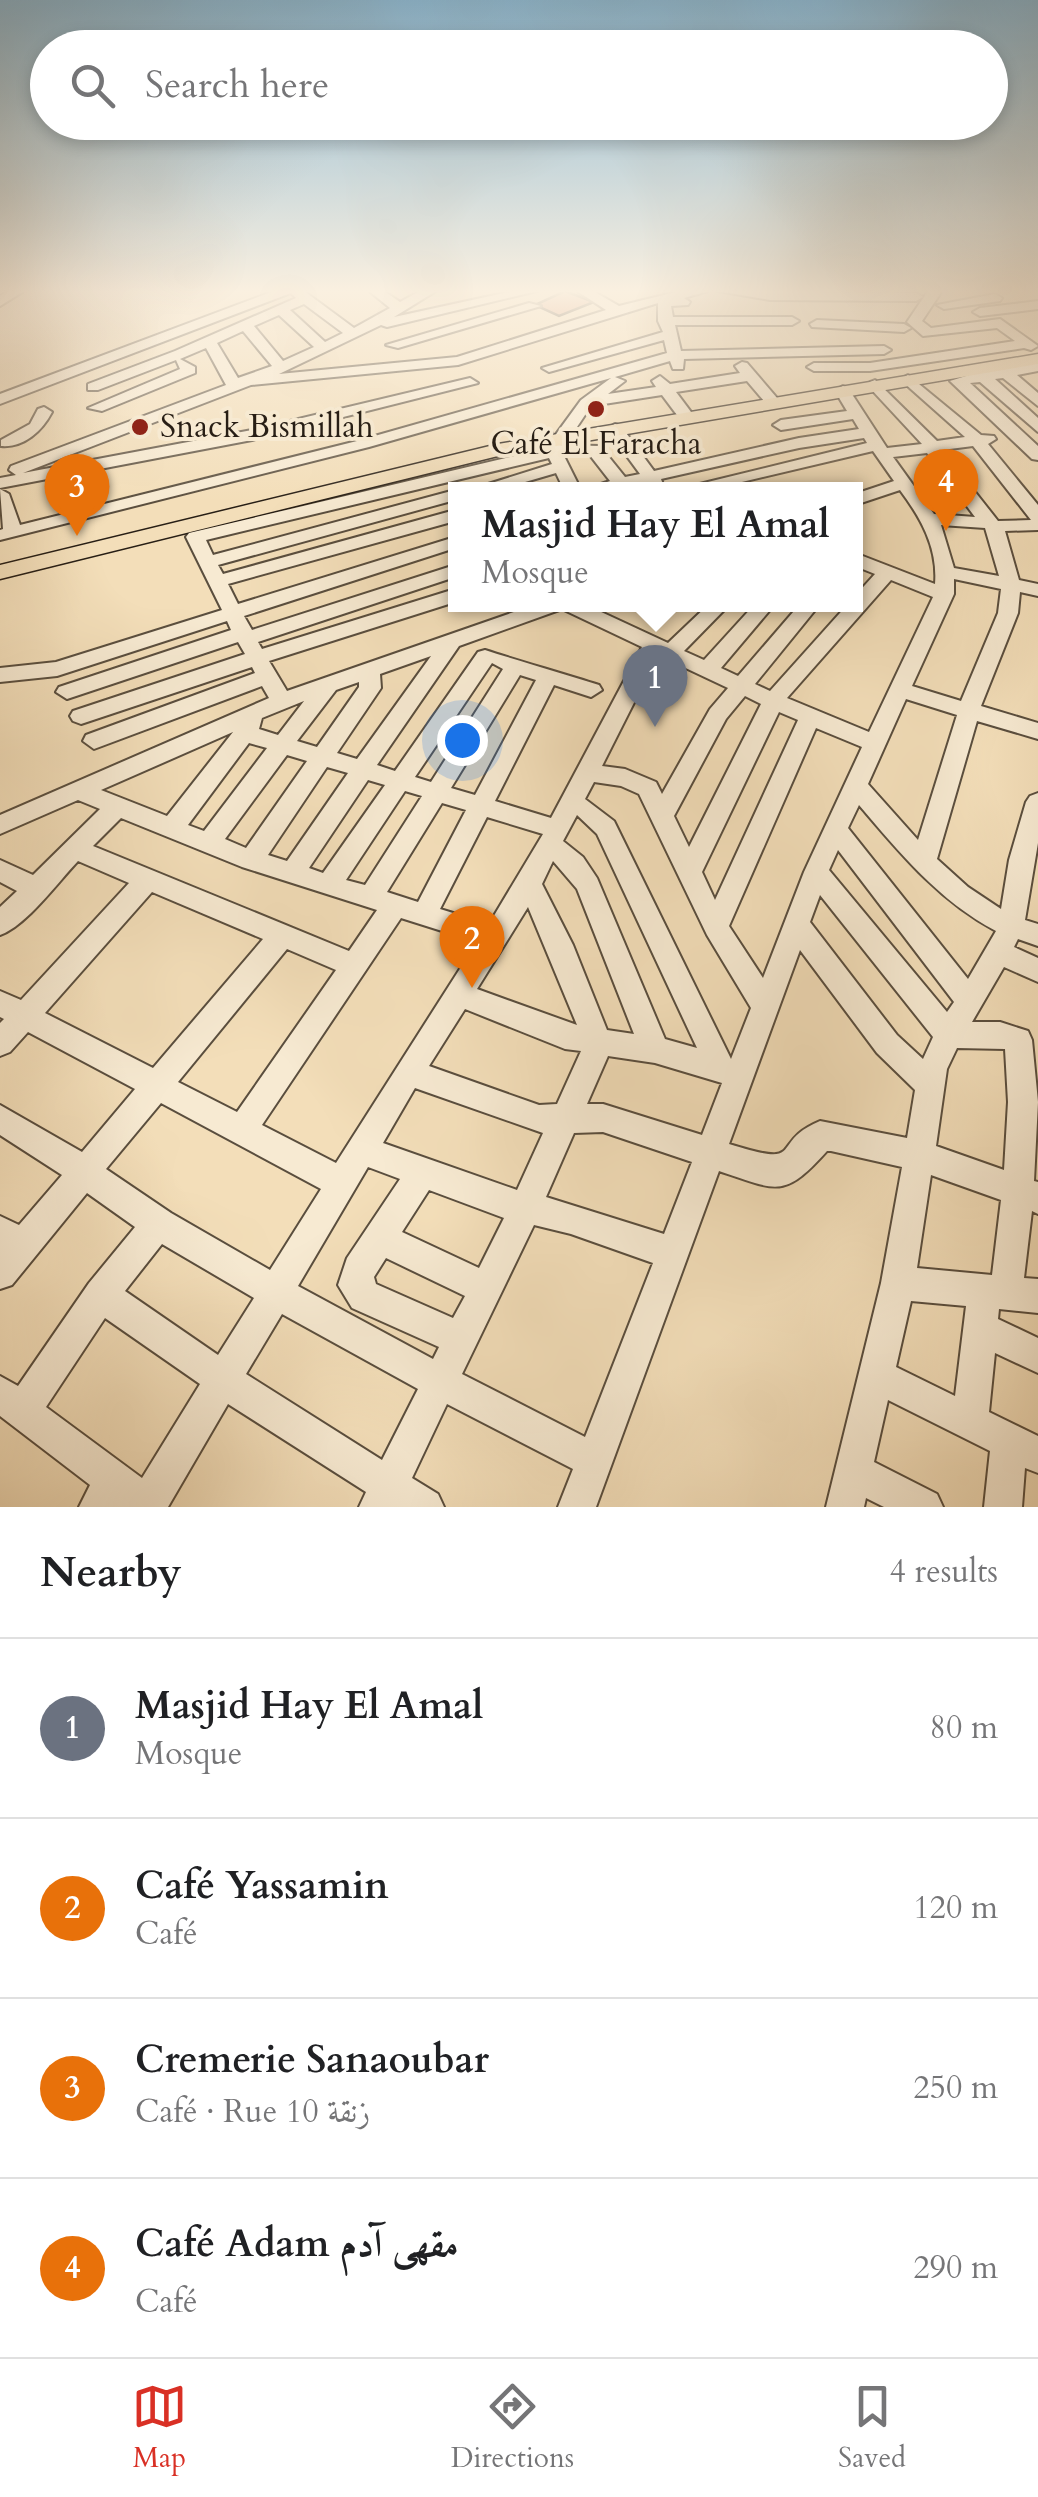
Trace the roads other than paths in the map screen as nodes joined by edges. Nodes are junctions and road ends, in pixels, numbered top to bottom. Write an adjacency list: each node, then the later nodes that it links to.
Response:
1 (103, 361): 19 (street)
2 (160, 361): 27 (street)
3 (222, 361): 31 (street)
4 (275, 361): 20 (street)
5 (290, 361): 20 (street)
6 (450, 361): 31 (street)
7 (584, 361): 21 (street)
8 (618, 361): 65 (street)
9 (659, 361): 22 (street)
10 (719, 361): 23 (street)
11 (764, 361): 23 (street)
12 (813, 361): 26 (street)
13 (882, 361): 26 (street)
14 (1021, 361): 26 (street)
15 (1026, 361): 36 (main road)
16 (1027, 361): 28 (main road)
17 (1031, 361): 24 (street)
18 (182, 363): 30 (street)
19 (96, 364): 27 (street); 35 (street)
20 (279, 366): 31 (street)
21 (550, 368)
22 (652, 370): 33 (street); 39 (street)
23 (745, 371): 33 (street); 36 (street)
24 (1004, 371): 25 (street); 37 (street)
25 (982, 375): 45 (street); 46 (street)
26 (872, 376): 28 (main road); 44 (main road); 51 (street)
27 (119, 378): 32 (street); 34 (street)
28 (908, 380): 48 (street)
29 (470, 383): 65 (street)
30 (155, 384): 34 (street); 38 (street)
31 (237, 384): 38 (street)
32 (93, 387)
33 (665, 389): 39 (street); 42 (street)
34 (138, 391): 40 (street)
35 (0, 399)
36 (765, 401): 42 (main road); 43 (street); 44 (main road); 47 (main road)
37 (1038, 401)
38 (188, 402): 56 (street)
39 (586, 403): 53 (street)
40 (96, 408)
41 (44, 412): 49 (street)
42 (684, 412): 53 (main road)
43 (781, 425): 44 (street); 50 (street)
44 (866, 427): 50 (street); 51 (street); 55 (street); 64 (street)
45 (1038, 430): 46 (street)
46 (1017, 436): 48 (street); 54 (street)
47 (621, 438): 52 (street); 53 (main road); 61 (street)
48 (978, 440): 51 (street); 67 (street)
49 (4, 443): 56 (street)
50 (798, 443): 55 (street); 62 (street)
51 (932, 446): 76 (street)
52 (594, 449): 53 (street); 60 (street)
53 (559, 454): 58 (street); 59 (street); 71 (street); 82 (main road); 86 (main road)
54 (1038, 455)
55 (815, 459): 63 (street)
56 (41, 460): 57 (street)
57 (0, 480): 65 (street)
58 (494, 482)
59 (549, 482)
60 (620, 482)
61 (653, 482)
62 (658, 482)
63 (717, 482)
64 (905, 483): 70 (street); 75 (street)
65 (101, 487): 78 (street)
66 (1038, 489): 67 (street)
67 (1018, 491): 73 (street)
68 (0, 494): 78 (street)
69 (448, 497): 74 (street)
70 (863, 497)
71 (354, 500): 74 (street); 83 (street)
72 (448, 517): 79 (street)
73 (1038, 517)
74 (366, 519): 79 (street); 83 (street)
75 (932, 520): 76 (street); 90 (street)
76 (992, 524): 77 (street); 91 (street)
77 (1038, 525)
78 (6, 533)
79 (378, 536): 81 (street); 88 (street)
80 (448, 544): 81 (street)
81 (397, 559): 89 (street); 94 (street)
82 (0, 562)
83 (209, 562): 88 (street)
84 (863, 562): 85 (street)
85 (888, 571): 90 (street); 93 (street)
86 (0, 572)
87 (448, 573): 89 (street)
88 (218, 581): 94 (street)
89 (421, 583): 101 (street); 102 (street)
90 (945, 583): 91 (street); 115 (street)
91 (1012, 587): 92 (street); 119 (street)
92 (1038, 590)
93 (863, 599)
94 (232, 611): 102 (street); 107 (street)
95 (513, 612): 101 (street)
96 (583, 612): 103 (street)
97 (710, 612): 103 (street)
98 (759, 612): 109 (street)
99 (804, 612): 113 (street)
100 (851, 612): 117 (street)
101 (450, 623): 104 (street); 106 (street); 108 (street); 128 (street)
102 (244, 636): 106 (street); 116 (street)
103 (662, 648): 109 (street); 129 (street)
104 (484, 657): 105 (street); 131 (street)
105 (516, 665): 111 (street); 134 (street)
106 (262, 668): 118 (street); 120 (street); 124 (street)
107 (58, 669): 110 (street); 116 (street)
108 (370, 669): 112 (street); 127 (street)
109 (708, 670): 113 (street)
110 (0, 675)
111 (548, 676): 114 (street); 135 (street)
112 (328, 684): 118 (street); 126 (street)
113 (740, 685): 117 (street); 137 (street)
114 (591, 690)
115 (900, 690): 119 (street); 125 (street)
116 (68, 692): 120 (street)
117 (772, 700): 121 (street); 148 (street)
118 (271, 706): 123 (street); 130 (street)
119 (969, 708): 122 (street); 146 (street)
120 (80, 716): 124 (street)
121 (810, 716): 125 (street); 160 (street)
122 (1038, 731)
123 (244, 733): 126 (street); 142 (street)
124 (94, 741): 130 (street)
125 (875, 743): 132 (street)
126 (283, 744): 127 (street); 143 (street)
127 (324, 758): 128 (street); 145 (street)
128 (362, 769): 131 (street); 150 (street)
129 (586, 772): 137 (street); 140 (street)
130 (113, 774): 133 (street)
131 (398, 781): 134 (street); 154 (street)
132 (855, 786): 141 (street); 146 (street)
133 (76, 790): 136 (street); 139 (street)
134 (436, 793): 135 (street); 156 (street)
135 (480, 807): 140 (street); 157 (street)
136 (116, 808): 142 (street); 144 (street)
137 (662, 814): 148 (street)
138 (1036, 815): 151 (street)
139 (2, 819)
140 (559, 825): 153 (street); 173 (street); 175 (street)
141 (835, 828): 149 (street); 167 (street)
142 (171, 830): 143 (street)
143 (208, 844): 145 (street)
144 (76, 850): 152 (street); 155 (street)
145 (251, 860): 150 (street)
146 (924, 862): 163 (street)
147 (0, 870): 155 (street)
148 (690, 871): 160 (street)
149 (816, 872): 159 (street); 170 (street)
150 (292, 874): 154 (street)
151 (1028, 877): 163 (street)
152 (146, 880): 161 (street); 169 (street)
153 (529, 884): 162 (street); 171 (street)
154 (328, 886): 156 (street)
155 (38, 890): 158 (street)
156 (382, 903): 157 (street); 164 (street)
157 (424, 915): 162 (street)
158 (0, 924)
159 (796, 924): 168 (street); 177 (street)
160 (716, 927): 168 (street)
161 (281, 937): 164 (street); 176 (street)
162 (495, 938): 166 (street)
163 (1016, 939): 165 (street); 167 (street)
164 (354, 964): 180 (street)
165 (1038, 970)
166 (458, 994): 171 (street); 174 (street)
167 (970, 1002): 170 (street)
168 (765, 1006): 175 (street)
169 (12, 1009): 172 (street); 176 (street)
170 (948, 1034): 177 (street); 187 (street)
171 (598, 1042): 173 (street); 178 (street)
172 (0, 1043)
173 (655, 1050): 175 (street)
174 (409, 1072): 178 (street); 181 (street)
175 (730, 1072): 182 (street)
176 (159, 1084): 180 (street); 184 (street)
177 (930, 1085): 183 (street)
178 (568, 1119): 182 (street); 188 (street)
179 (0, 1120): 184 (street)
180 (241, 1131): 186 (street)
181 (362, 1150): 185 (street); 186 (street)
182 (710, 1154): 183 (street); 192 (street)
183 (922, 1156): 187 (street); 194 (street)
184 (86, 1171): 189 (street); 191 (street)
185 (423, 1172): 188 (street); 190 (street)
186 (342, 1183): 196 (street)
187 (1028, 1195): 197 (street)
188 (525, 1209): 192 (street); 195 (street)
189 (159, 1224): 196 (street); 198 (street)
190 (379, 1238): 195 (street); 200 (street)
191 (12, 1239): 193 (street)
192 (670, 1253): 208 (street)
193 (0, 1274)
194 (898, 1284): 197 (street); 202 (street)
195 (485, 1288): 200 (street)
196 (275, 1292): 203 (street); 204 (street)
197 (1009, 1294): 199 (street)
198 (100, 1295): 203 (street); 205 (street)
199 (981, 1329): 201 (street); 206 (street)
200 (460, 1339): 204 (street)
201 (1038, 1356)
202 (876, 1376): 206 (street); 209 (street)
203 (223, 1380): 211 (street); 213 (street)
204 (437, 1382): 208 (street); 211 (street)
205 (11, 1402): 210 (street)
206 (970, 1420): 207 (street)
207 (1024, 1448): 216 (street)
208 (595, 1461): 215 (street)
209 (849, 1490): 212 (street)
210 (106, 1493): 213 (street)
211 (383, 1496): 214 (street)
212 (913, 1504)
213 (148, 1506)
214 (426, 1507)
215 (577, 1507)
216 (1003, 1507)

